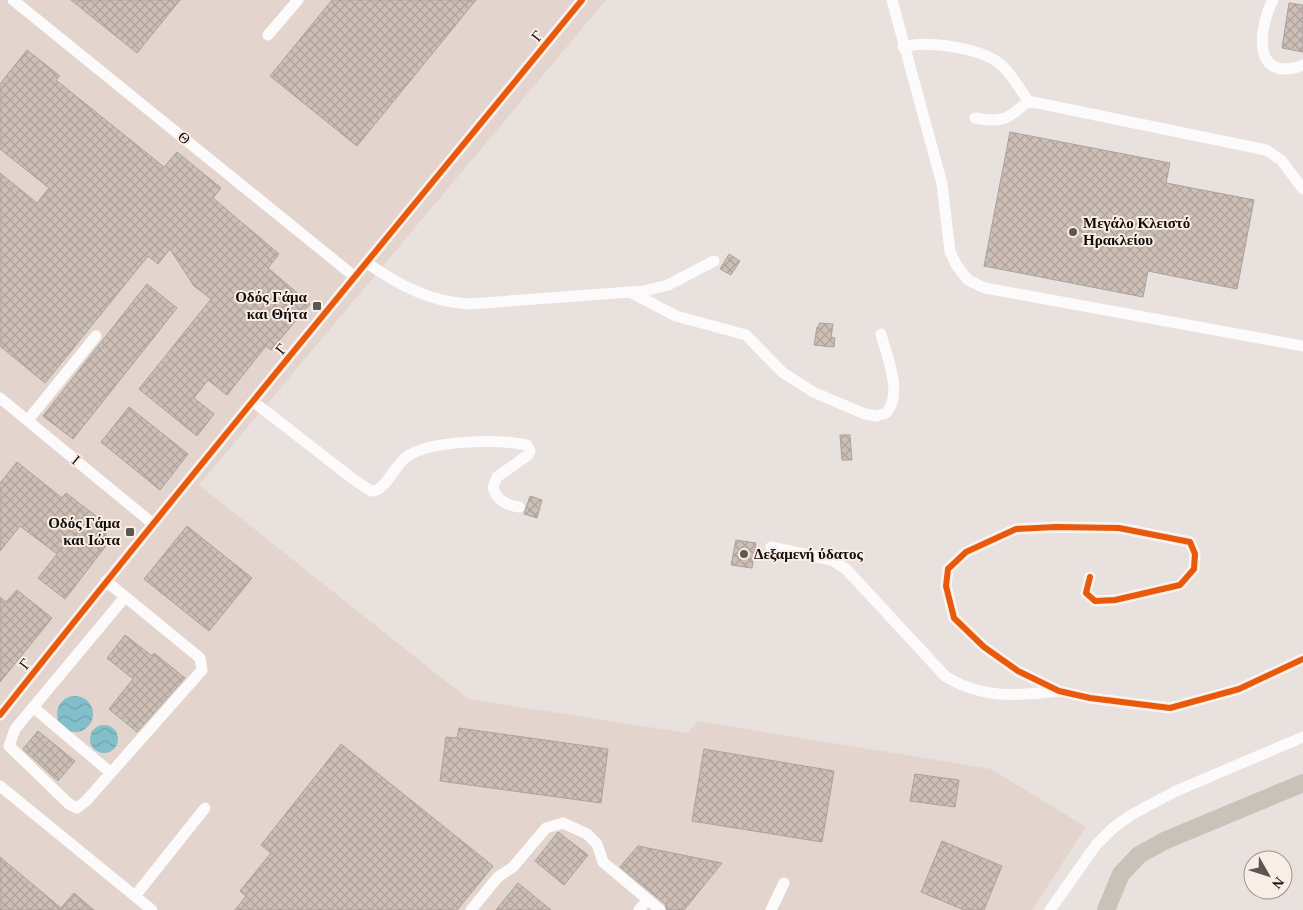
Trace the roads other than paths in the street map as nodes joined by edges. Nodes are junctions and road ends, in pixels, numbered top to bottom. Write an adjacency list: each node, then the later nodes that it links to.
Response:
1 (13, 0): 14 (street, Θ)
2 (298, 0): 6 (street)
3 (582, 0): 13 (street, Γ)
4 (892, 0): 7 (street)
5 (1273, 0): 8 (street)
6 (268, 35)
7 (903, 47): 9 (street); 18 (street)
8 (1303, 65)
9 (1028, 102): 10 (street); 11 (street)
10 (975, 118)
11 (1303, 189)
12 (714, 261): 15 (street)
13 (367, 263): 14 (street, Γ); 15 (street)
14 (355, 277): 20 (street, Γ)
15 (630, 292): 16 (street)
16 (881, 334)
17 (96, 336): 21 (street)
18 (1303, 346)
19 (0, 398): 21 (street, Ι)
20 (254, 402): 22 (street); 23 (street, Γ)
21 (28, 420): 23 (street, Ι)
22 (519, 507)
23 (152, 523): 26 (street, Γ)
24 (771, 546): 29 (street)
25 (1090, 577): 29 (street)
26 (106, 581): 27 (street); 31 (street, Γ)
27 (125, 597): 30 (street); 33 (street)
28 (1303, 659): 29 (street)
29 (1059, 691)
30 (33, 707): 33 (street); 33 (street)
31 (0, 715)
32 (1303, 737): 45 (street)
33 (111, 773)
34 (1303, 783): 46 (highway)
35 (0, 786): 38 (street)
36 (205, 808): 38 (street)
37 (784, 883): 44 (street)
38 (135, 896): 40 (street)
39 (647, 900): 41 (street); 42 (street); 43 (street)
40 (152, 910)
41 (471, 910)
42 (639, 910)
43 (660, 910)
44 (771, 910)
45 (1050, 910)
46 (1106, 910)

